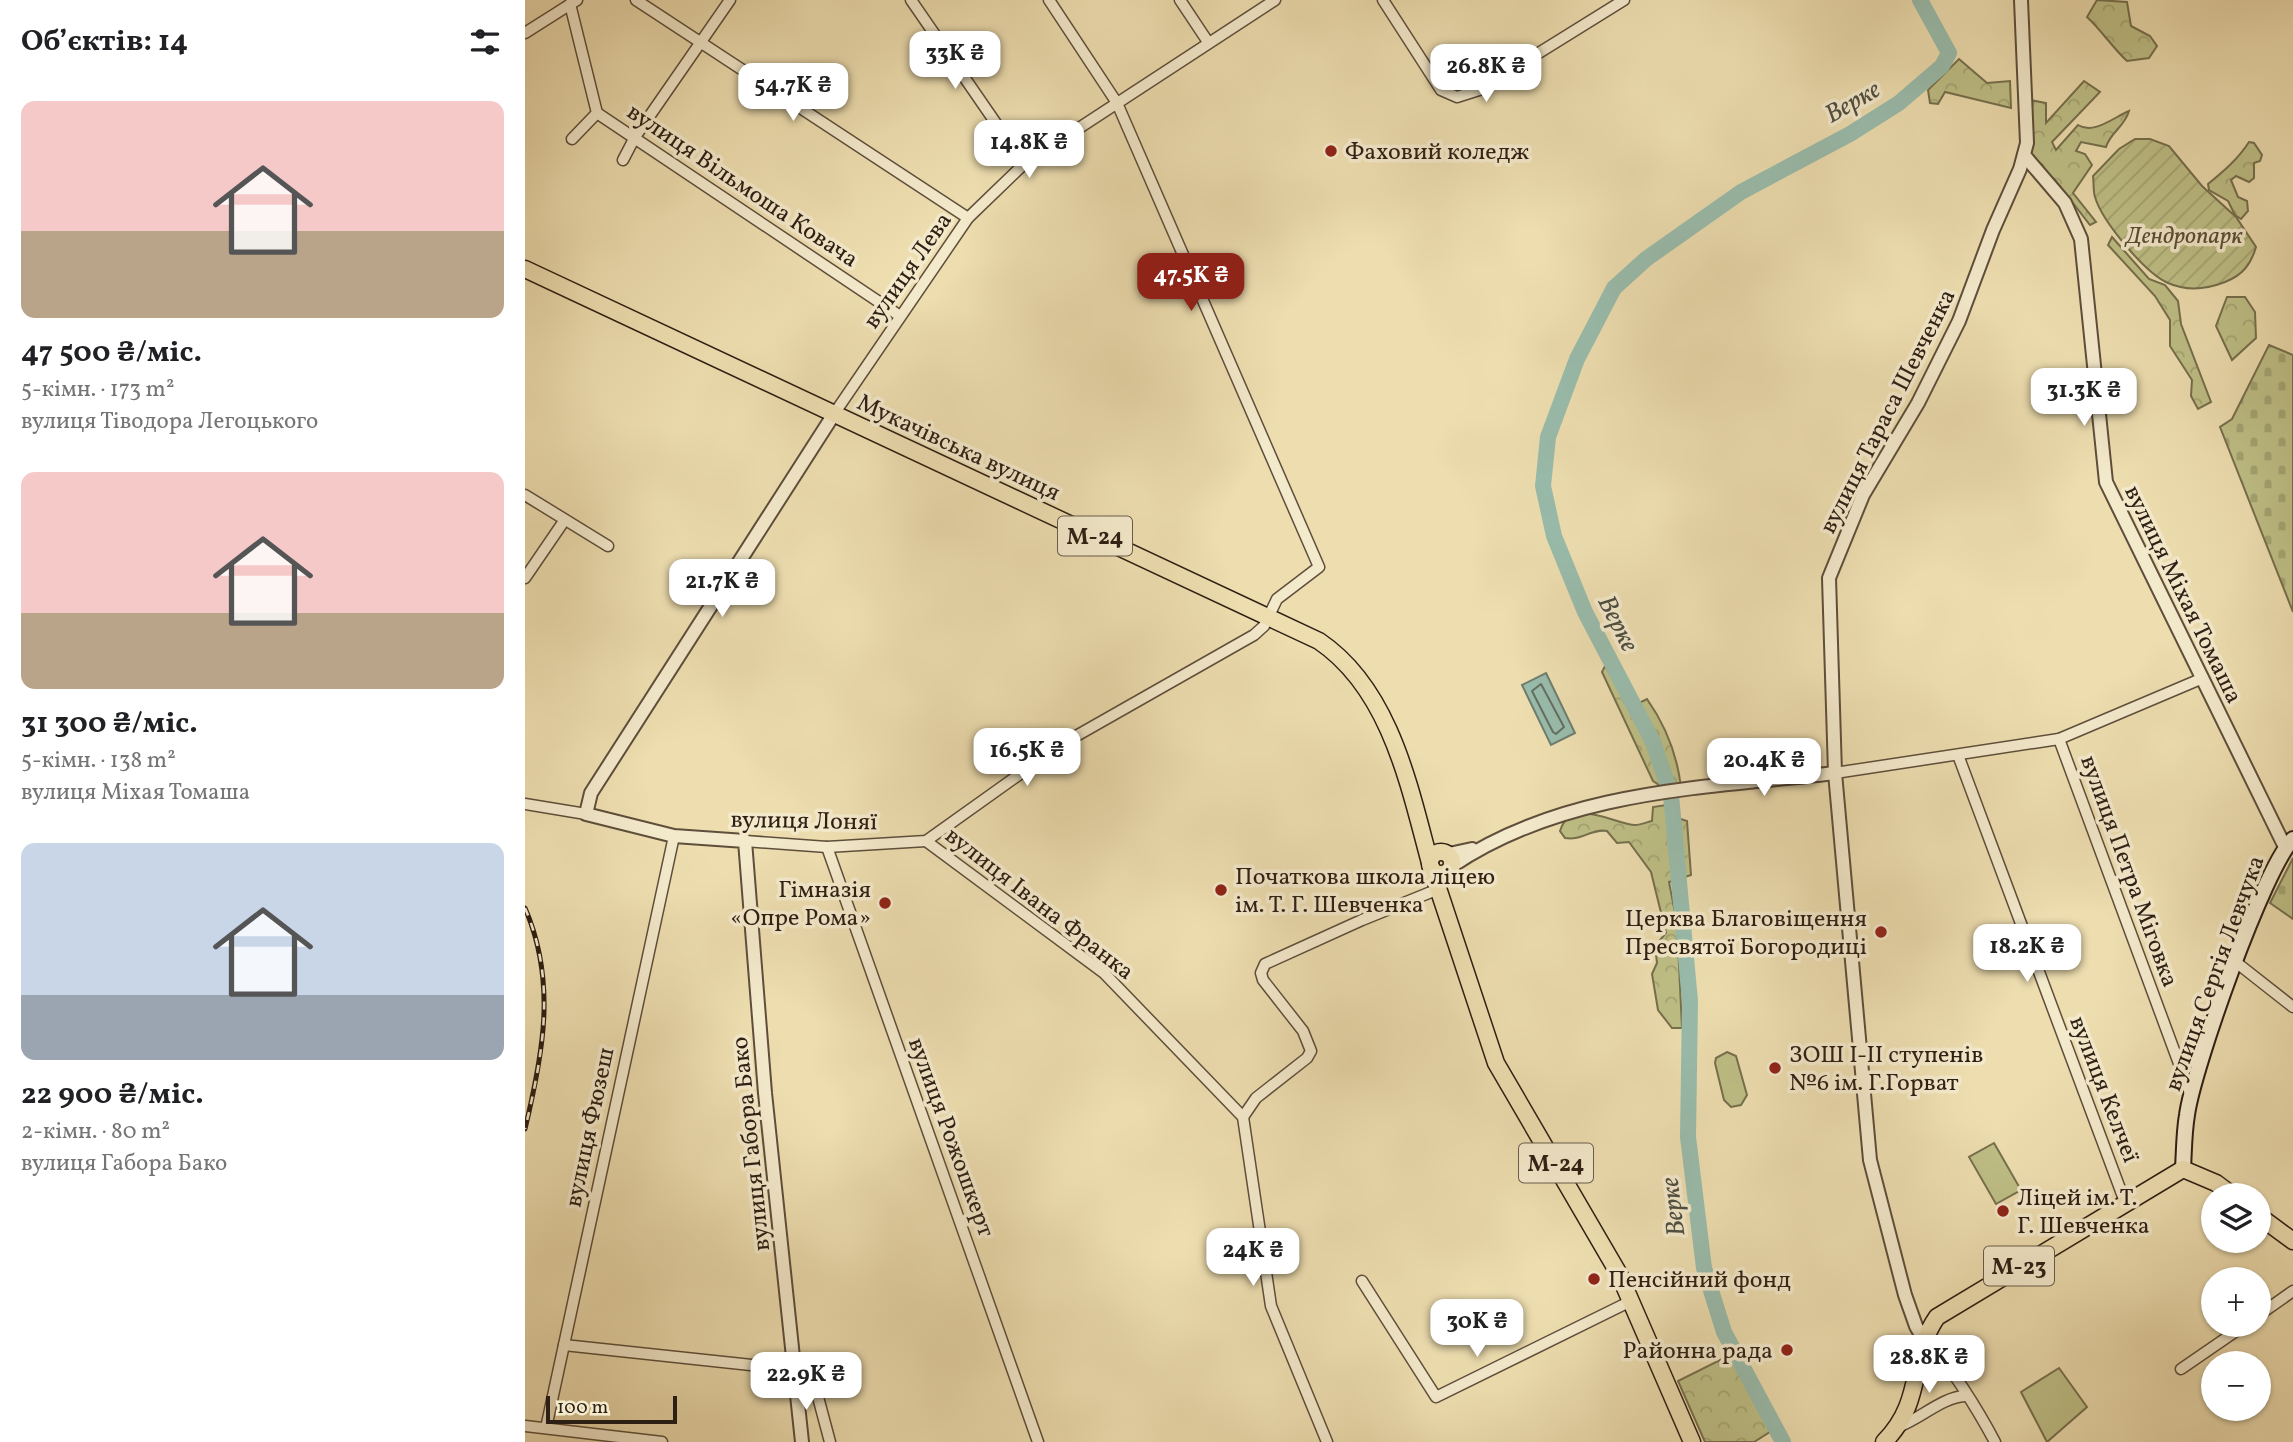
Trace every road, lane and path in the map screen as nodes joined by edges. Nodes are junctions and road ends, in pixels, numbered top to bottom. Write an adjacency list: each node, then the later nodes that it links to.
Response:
1 (636, 0): 13 (street)
2 (730, 0): 13 (street)
3 (911, 0): 20 (street)
4 (1049, 0): 14 (street)
5 (1180, 0): 12 (street)
6 (1275, 0): 12 (street, вулиця Лева)
7 (1383, 0): 8 (street)
8 (1624, 0)
9 (2021, 0): 18 (street, вулиця Тараса Шевченка)
10 (573, 2): 11 (street); 15 (street)
11 (525, 33)
12 (1208, 42): 14 (street, вулиця Лева)
13 (699, 44): 16 (street); 21 (street)
14 (1117, 103): 20 (street, вулиця Лева); 29 (street)
15 (597, 113): 16 (street, вулиця Вільмоша Ковача); 17 (street)
16 (635, 137): 19 (street); 23 (street, вулиця Вільмоша Ковача)
17 (572, 139)
18 (2024, 155): 30 (street, вулиця Міхая Томаша); 33 (street, вулиця Тараса Шевченка)
19 (623, 160)
20 (1024, 164): 21 (street, вулиця Лева)
21 (968, 218): 23 (street, вулиця Лева)
22 (525, 269): 24 (highway, Мукачівська вулиця / М-24)
23 (900, 316): 24 (street, вулиця Лева)
24 (834, 414): 29 (highway, Мукачівська вулиця / М-24); 35 (street)
25 (525, 495): 26 (street)
26 (564, 521): 27 (street); 28 (street)
27 (608, 546)
28 (525, 578)
29 (1269, 618): 38 (street); 41 (highway, Мукачівська вулиця / М-24)
30 (2203, 678): 31 (street); 39 (street, вулиця Міхая Томаша)
31 (2059, 739): 32 (street); 44 (street, вулиця Петра Міговка)
32 (1958, 755): 33 (street); 48 (street, вулиця Келчеї)
33 (1835, 773): 41 (street); 56 (street, вулиця Тараса Шевченка)
34 (525, 804): 35 (street, вулиця Лоняї)
35 (586, 814): 36 (street, вулиця Лоняї)
36 (674, 836): 37 (street, вулиця Лоняї); 57 (street, вулиця Фюзеш)
37 (745, 841): 40 (street, вулиця Лоняї); 58 (street, вулиця Габора Бако)
38 (926, 841): 40 (street, вулиця Лоняї); 45 (street, вулиця Івана Франка)
39 (2289, 843): 42 (main road, вулиця Сергія Левчука)
40 (827, 847): 68 (street, вулиця Рожошкерт)
41 (1442, 873): 45 (street); 53 (highway, М-24)
42 (2237, 964): 43 (street); 44 (main road, вулиця Сергія Левчука)
43 (2293, 1007)
44 (2191, 1096): 46 (main road, вулиця Сергія Левчука)
45 (1243, 1117): 69 (street)
46 (2183, 1169): 47 (highway); 48 (highway, М-23)
47 (2216, 1183)
48 (2125, 1202): 56 (highway, М-23)
49 (2271, 1225): 50 (highway)
50 (2293, 1241)
51 (1362, 1281): 53 (street)
52 (2293, 1291): 54 (street)
53 (1631, 1301): 70 (highway, М-24)
54 (2271, 1307)
55 (2228, 1337): 59 (street)
56 (1926, 1342): 60 (street); 62 (highway, М-23)
57 (564, 1345): 58 (street); 63 (street, вулиця Фюзеш)
58 (795, 1368): 66 (street, вулиця Габора Бако); 67 (street)
59 (2181, 1369)
60 (1965, 1396): 62 (street); 72 (street)
61 (525, 1426): 63 (street)
62 (1900, 1426): 71 (highway, М-23)
63 (546, 1428): 64 (street)
64 (632, 1440): 65 (street)
65 (662, 1442)
66 (802, 1442)
67 (830, 1442)
68 (1038, 1442)
69 (1327, 1442)
70 (1692, 1442)
71 (1884, 1442)
72 (1995, 1442)

